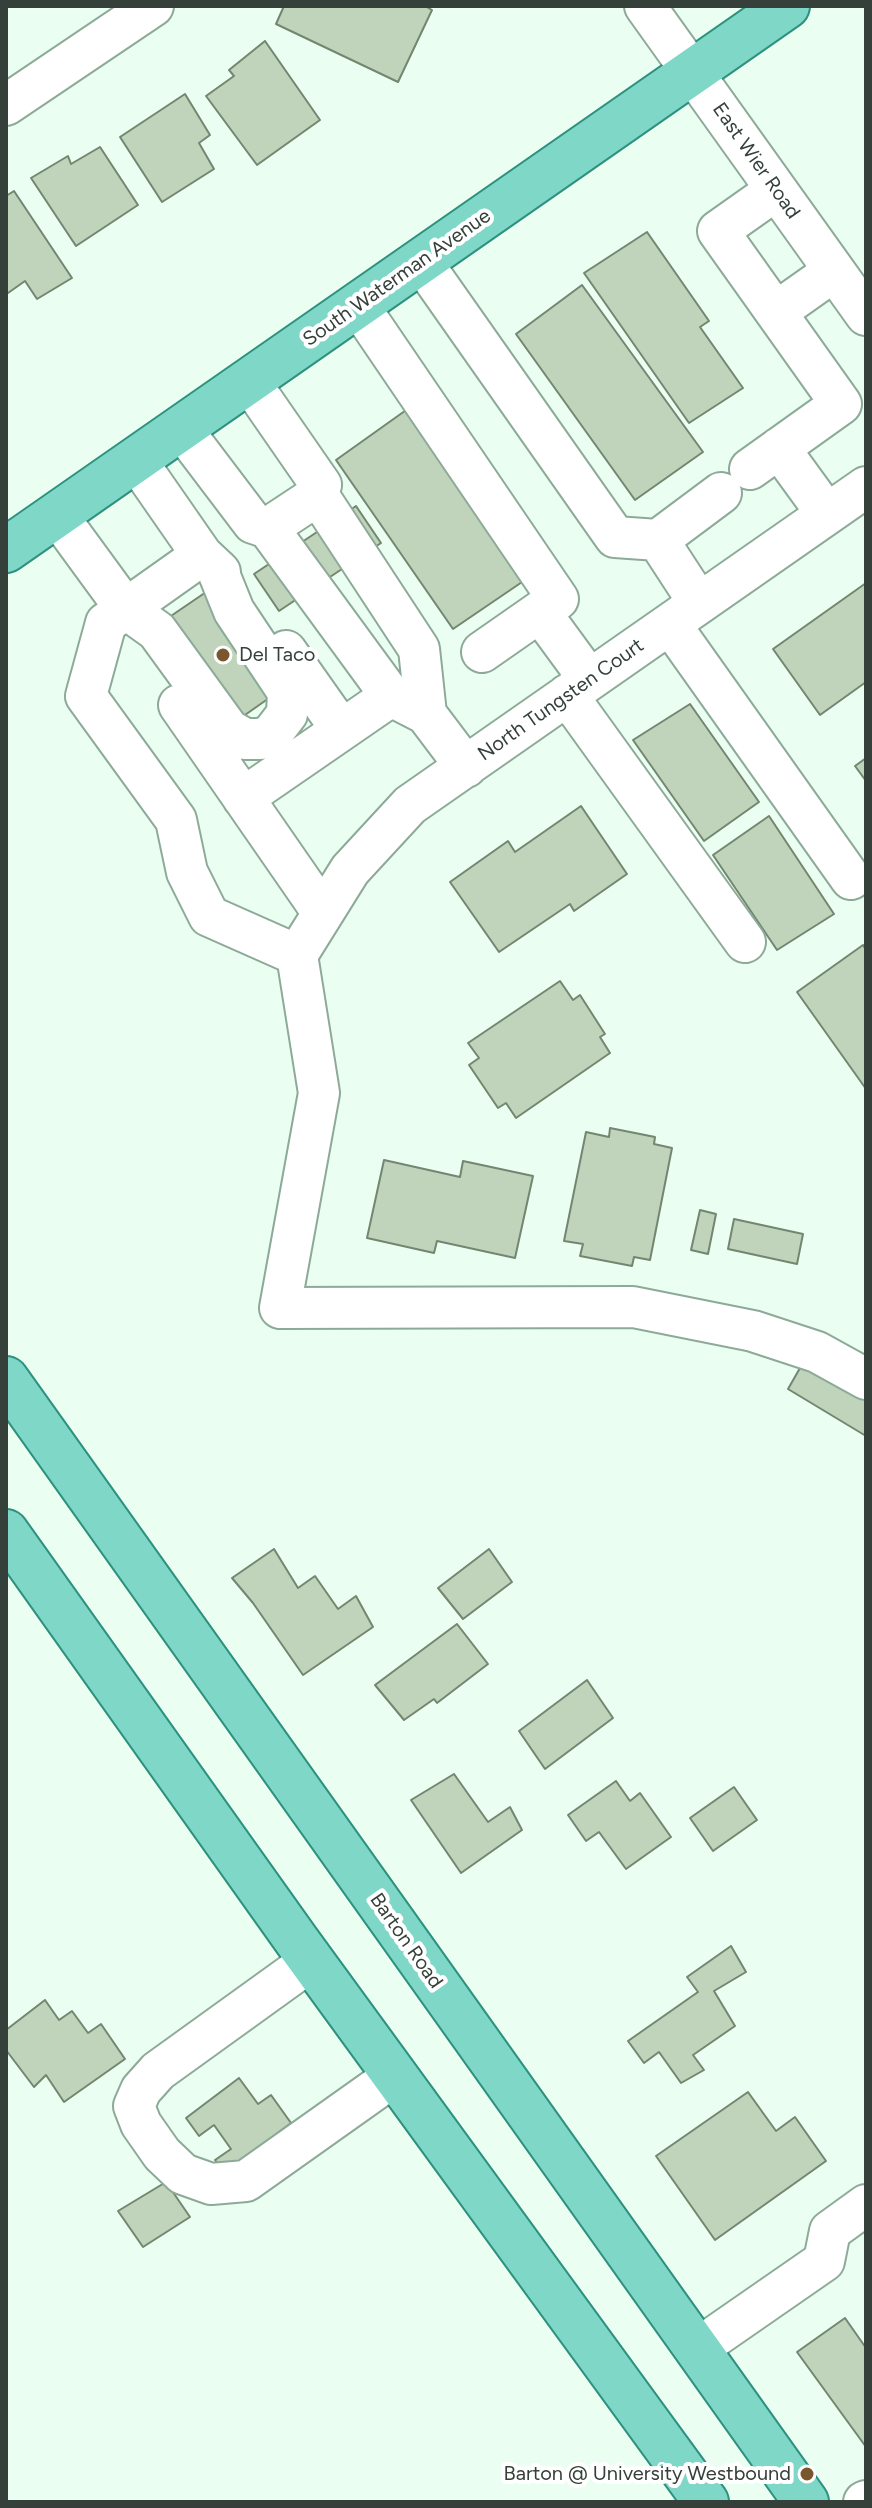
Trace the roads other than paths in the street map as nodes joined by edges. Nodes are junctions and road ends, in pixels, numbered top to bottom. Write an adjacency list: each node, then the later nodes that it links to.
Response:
1 (153, 6): 5 (street)
2 (645, 6): 4 (street, East Wier Road)
3 (787, 6): 4 (main road, South Waterman Avenue)
4 (693, 72): 6 (street, East Wier Road); 7 (main road, South Waterman Avenue)
5 (6, 105)
6 (776, 190): 8 (street, East Wier Road); 10 (street)
7 (421, 261): 9 (main road, South Waterman Avenue); 21 (street)
8 (834, 271): 10 (street); 11 (street, East Wier Road)
9 (358, 305): 12 (main road, South Waterman Avenue); 25 (street)
10 (776, 312): 15 (street)
11 (866, 315)
12 (249, 381): 13 (main road, South Waterman Avenue); 17 (street)
13 (181, 428): 14 (main road, South Waterman Avenue); 20 (street)
14 (136, 460): 19 (main road, South Waterman Avenue); 23 (street)
15 (750, 470): 18 (street); 21 (street)
16 (866, 487): 18 (street, North Tungsten Court)
17 (318, 495): 20 (street); 30 (street)
18 (827, 514): 26 (street, North Tungsten Court)
19 (57, 515): 22 (main road, South Waterman Avenue); 24 (street)
20 (268, 528): 29 (street)
21 (658, 540): 26 (street)
22 (6, 550)
23 (210, 562): 24 (street); 24 (street); 31 (street)
24 (125, 608): 33 (street); 37 (street)
25 (540, 612): 27 (street); 28 (street)
26 (685, 613): 28 (street, North Tungsten Court); 34 (street)
27 (482, 652)
28 (578, 687): 32 (street, North Tungsten Court); 36 (street)
29 (391, 696): 30 (street); 31 (street)
30 (426, 714): 32 (street)
31 (341, 729): 33 (street)
32 (466, 767): 35 (street, North Tungsten Court)
33 (243, 798): 35 (street)
34 (851, 879)
35 (323, 913): 37 (street, North Tungsten Court)
36 (745, 942)
37 (297, 955): 39 (street)
38 (6, 1379): 44 (main road, Barton Road)
39 (866, 1379)
40 (6, 1532): 41 (main road)
41 (312, 1960): 42 (main road); 42 (street)
42 (394, 2076): 45 (main road)
43 (866, 2205): 44 (street)
44 (697, 2349): 46 (main road, Barton Road)
45 (706, 2502)
46 (806, 2502)

